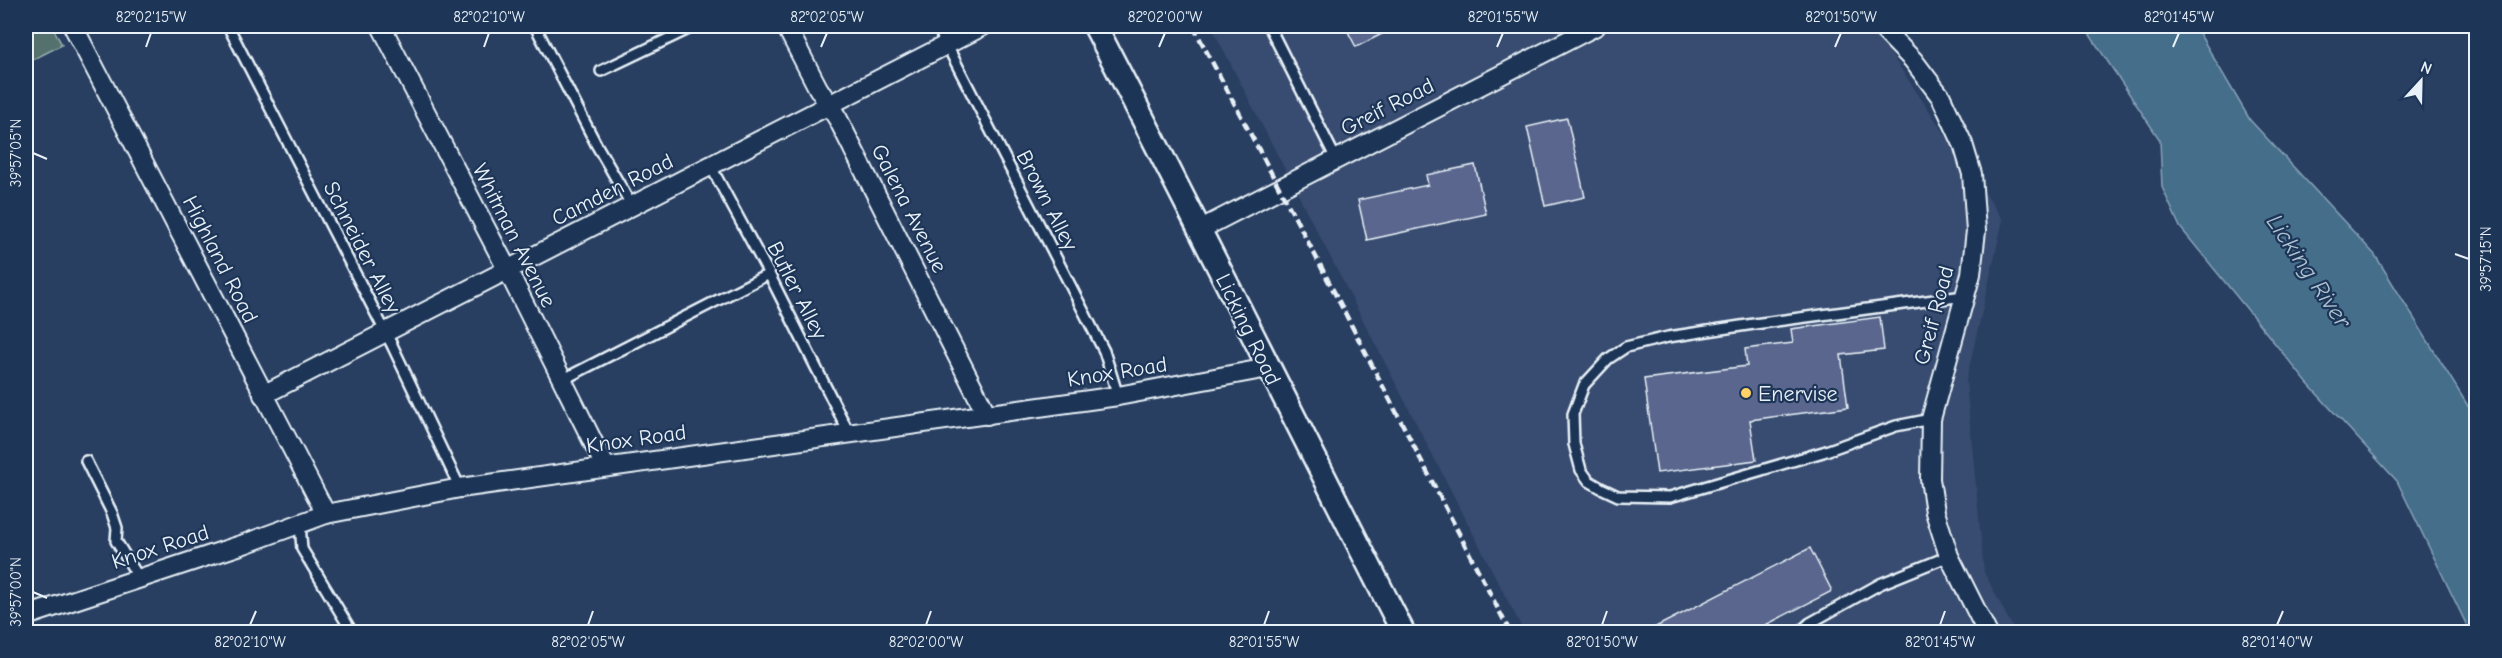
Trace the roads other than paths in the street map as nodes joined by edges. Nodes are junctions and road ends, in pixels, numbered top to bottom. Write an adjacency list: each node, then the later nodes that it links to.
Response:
1 (74, 26): 26 (street, Highland Road)
2 (228, 26): 23 (lane, Schneider Alley)
3 (381, 26): 20 (street, Whitman Avenue)
4 (535, 26): 18 (lane)
5 (695, 26): 14 (lane)
6 (786, 26): 15 (street, Galena Avenue)
7 (937, 26): 13 (lane, Brown Alley)
8 (983, 26): 13 (street, Camden Road)
9 (1095, 26): 19 (street, Licking Road)
10 (1269, 26): 16 (lane)
11 (1596, 26): 16 (street, Greif Road)
12 (1880, 26): 22 (street, Greif Road)
13 (947, 44): 15 (street, Camden Road); 27 (lane, Brown Alley)
14 (602, 71)
15 (829, 105): 17 (street, Camden Road); 28 (street, Galena Avenue)
16 (1336, 159): 19 (street, Greif Road)
17 (710, 165): 18 (street, Camden Road); 21 (lane, Butler Alley)
18 (632, 206): 20 (street, Camden Road)
19 (1201, 228): 24 (street, Licking Road)
20 (507, 271): 23 (street, Camden Road); 25 (street, Whitman Avenue)
21 (769, 274): 25 (lane); 30 (lane, Butler Alley)
22 (1964, 296): 29 (street, Greif Road); 29 (lane)
23 (385, 333): 26 (street, Camden Road); 33 (lane, Schneider Alley)
24 (1268, 368): 27 (street, Knox Road); 40 (street, Licking Road)
25 (562, 381): 32 (street, Whitman Avenue)
26 (263, 396): 34 (street, Highland Road)
27 (1118, 396): 28 (street, Knox Road)
28 (987, 415): 30 (street, Knox Road)
29 (1931, 419): 36 (street, Greif Road)
30 (849, 433): 32 (street, Knox Road)
31 (86, 461): 37 (lane)
32 (605, 466): 33 (street, Knox Road)
33 (460, 488): 34 (street, Knox Road)
34 (326, 514): 35 (street, Knox Road)
35 (300, 524): 37 (street, Knox Road); 39 (lane)
36 (1949, 556): 41 (lane); 42 (street, Greif Road)
37 (139, 578): 38 (street, Knox Road)
38 (26, 616)
39 (352, 633)
40 (1403, 633)
41 (1800, 633)
42 (1987, 633)

